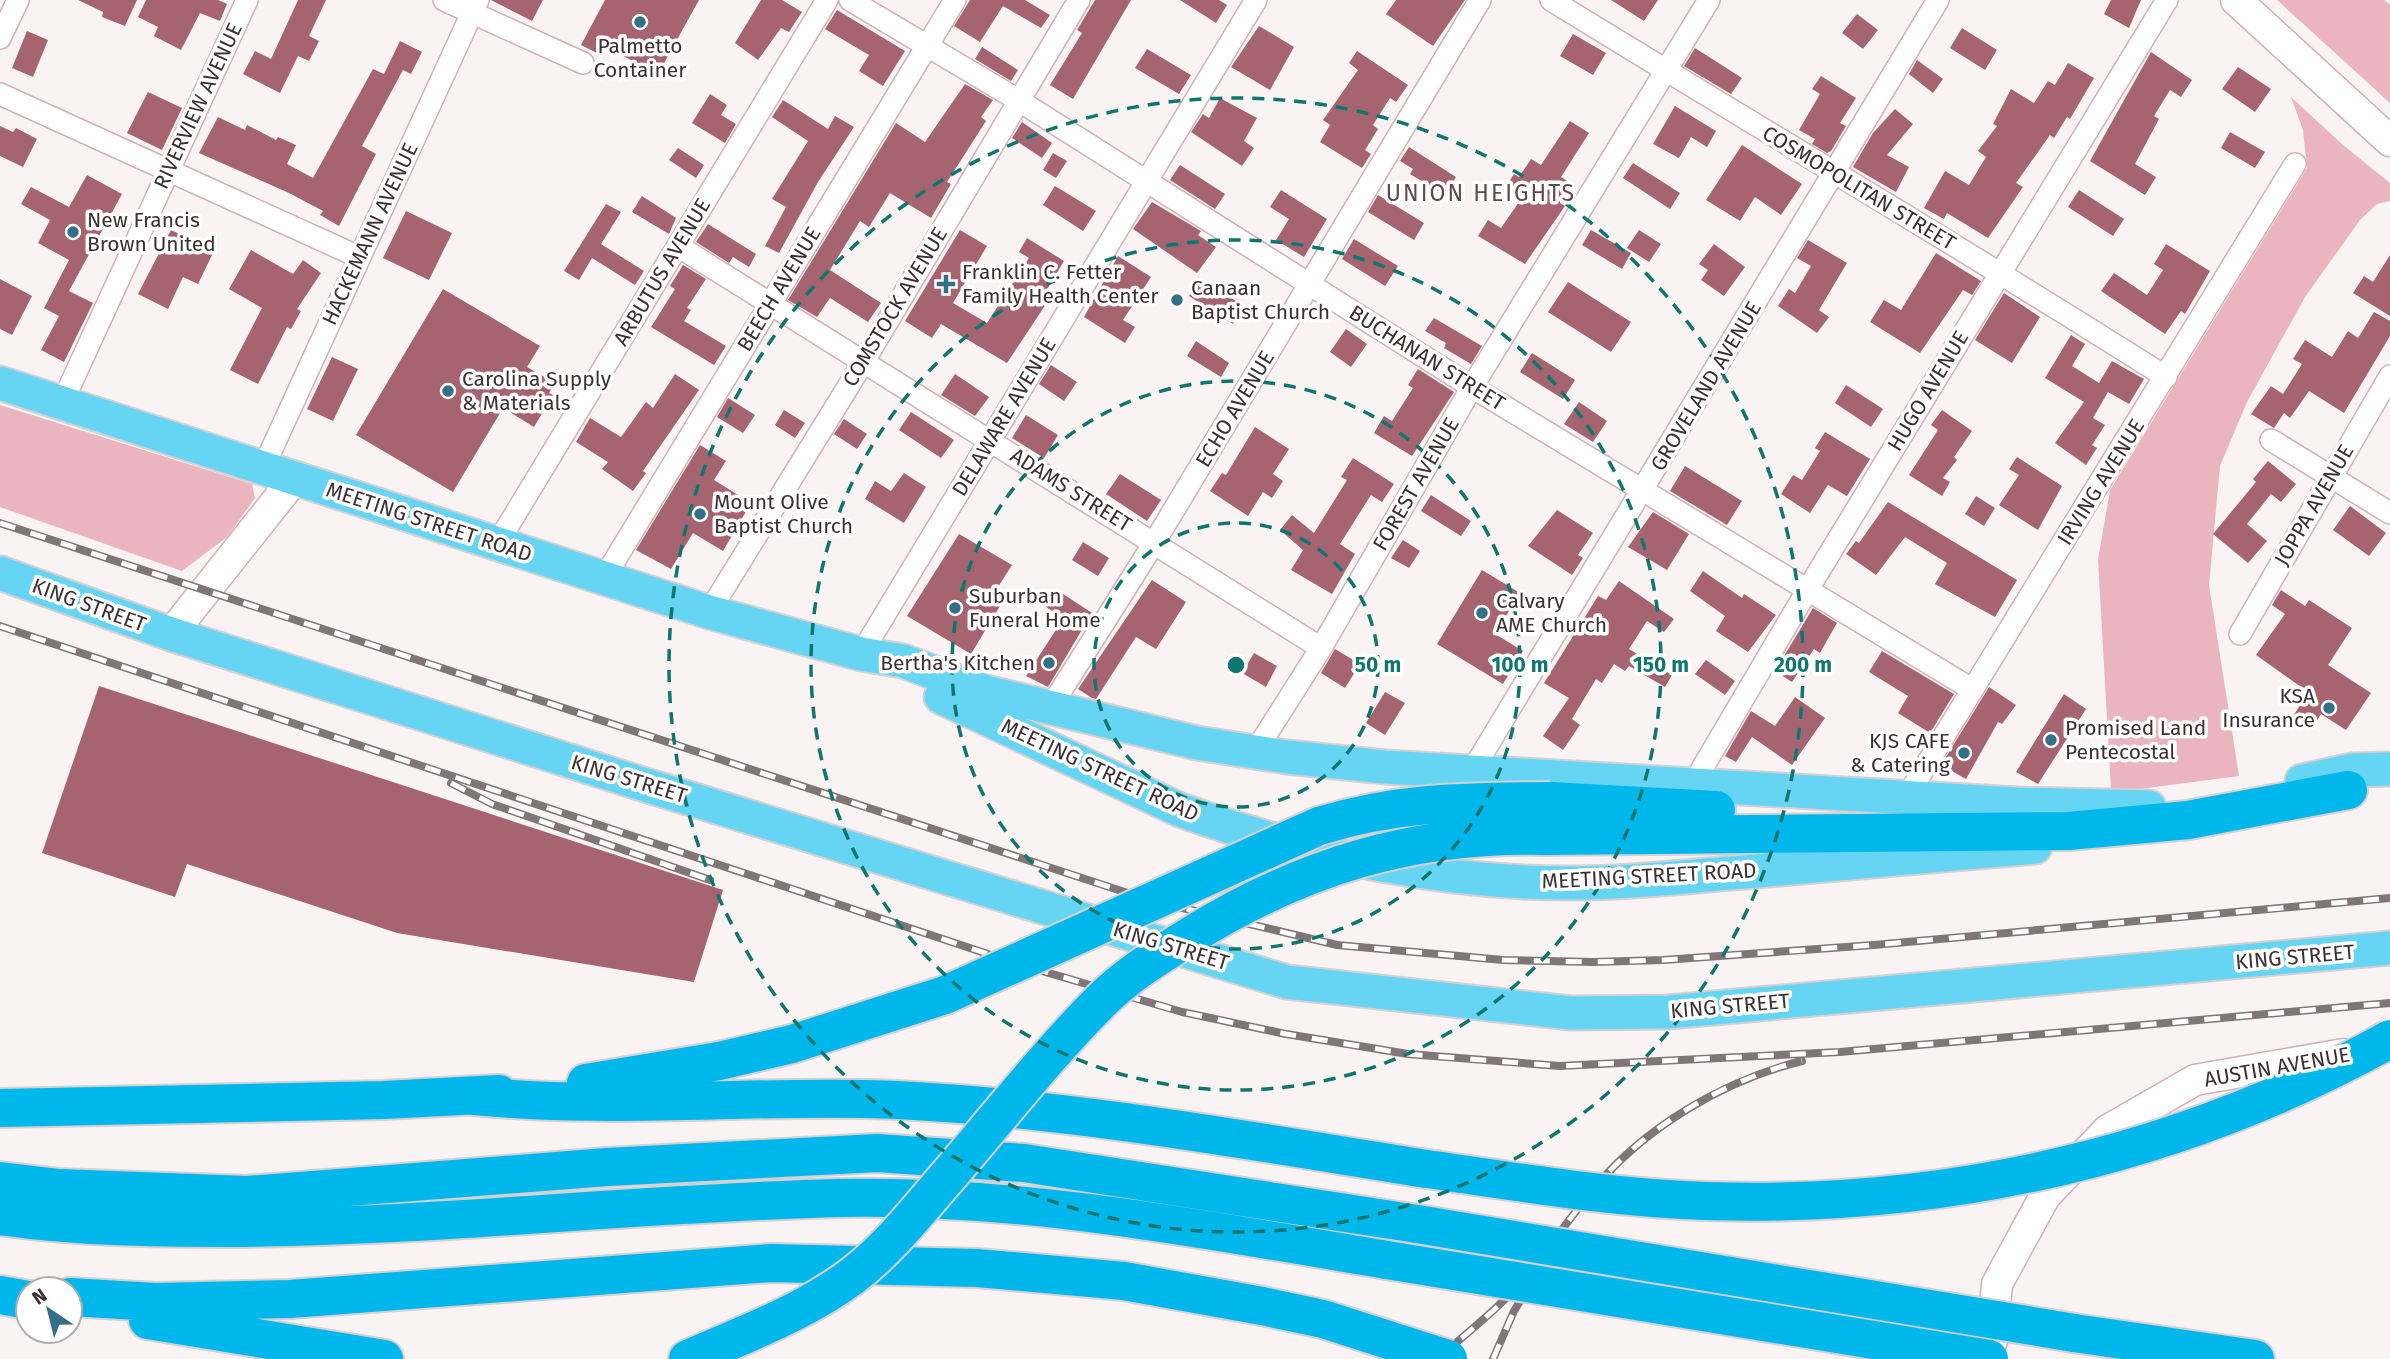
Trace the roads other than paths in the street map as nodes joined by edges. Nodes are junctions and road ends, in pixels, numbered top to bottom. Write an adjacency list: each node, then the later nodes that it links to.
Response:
1 (18, 0): 16 (street)
2 (247, 0): 24 (street, RIVERVIEW AVENUE)
3 (444, 0): 15 (street)
4 (827, 0): 27 (street, ARBUTUS AVENUE)
5 (850, 0): 17 (street, BUCHANAN STREET)
6 (955, 0): 17 (street, BEECH AVENUE)
7 (1079, 0): 21 (street, COMSTOCK AVENUE)
8 (1256, 0): 26 (street, DELAWARE AVENUE)
9 (1480, 0): 30 (street, ECHO AVENUE)
10 (1551, 0): 19 (street, COSMOPOLITAN STREET)
11 (1709, 0): 19 (street, FOREST AVENUE)
12 (1938, 0): 25 (street, GROVELAND AVENUE)
13 (2167, 0): 29 (street, HUGO AVENUE)
14 (2236, 0): 22 (street)
15 (475, 6): 18 (street); 28 (street, HACKEMANN AVENUE)
16 (0, 38)
17 (927, 45): 21 (street, BUCHANAN STREET); 31 (street, BEECH AVENUE)
18 (583, 63)
19 (1666, 70): 25 (street, COSMOPOLITAN STREET); 36 (street, FOREST AVENUE)
20 (0, 94): 24 (street)
21 (1017, 100): 26 (street, BUCHANAN STREET); 32 (street, COMSTOCK AVENUE)
22 (2390, 141)
23 (2295, 164): 34 (street, IRVING AVENUE)
24 (169, 170): 28 (street); 37 (street, RIVERVIEW AVENUE)
25 (1835, 175): 29 (street, COSMOPOLITAN STREET); 43 (street, GROVELAND AVENUE)
26 (1148, 181): 30 (street, BUCHANAN STREET); 38 (street, DELAWARE AVENUE)
27 (678, 246): 31 (street, ADAMS STREET); 46 (street, ARBUTUS AVENUE)
28 (359, 257): 40 (street, HACKEMANN AVENUE)
29 (2000, 272): 34 (street, COSMOPOLITAN STREET); 49 (street, HUGO AVENUE)
30 (1310, 284): 36 (street, BUCHANAN STREET); 45 (street, ECHO AVENUE)
31 (771, 303): 32 (street, ADAMS STREET); 48 (street, BEECH AVENUE)
32 (864, 361): 38 (street, ADAMS STREET); 50 (street, COMSTOCK AVENUE)
33 (2390, 376): 41 (street, JOPPA AVENUE)
34 (2166, 377): 55 (street, IRVING AVENUE)
35 (0, 383): 37 (main road, MEETING STREET ROAD)
36 (1472, 387): 43 (street, BUCHANAN STREET); 53 (street, FOREST AVENUE)
37 (62, 403): 40 (main road, MEETING STREET ROAD)
38 (991, 439): 45 (street, ADAMS STREET); 54 (street, DELAWARE AVENUE)
39 (2271, 440): 41 (street)
40 (262, 468): 42 (main road, MEETING STREET ROAD)
41 (2330, 476): 44 (street); 52 (street, JOPPA AVENUE)
42 (295, 478): 46 (main road, MEETING STREET ROAD); 51 (street)
43 (1643, 489): 49 (street, BUCHANAN STREET); 59 (street, GROVELAND AVENUE)
44 (2390, 513)
45 (1154, 543): 53 (street, ADAMS STREET); 56 (street, ECHO AVENUE)
46 (497, 544): 48 (main road, MEETING STREET ROAD)
47 (0, 573): 51 (main road, KING STREET)
48 (604, 578): 50 (main road, MEETING STREET ROAD)
49 (1808, 589): 55 (street, BUCHANAN STREET); 60 (street, HUGO AVENUE)
50 (709, 612): 54 (main road, MEETING STREET ROAD)
51 (171, 634): 65 (main road, KING STREET)
52 (2239, 634)
53 (1321, 648): 57 (street, FOREST AVENUE)
54 (861, 654): 56 (main road, MEETING STREET ROAD); 61 (main road, MEETING STREET ROAD)
55 (1970, 688): 63 (street, IRVING AVENUE)
56 (1050, 708): 57 (main road, MEETING STREET ROAD)
57 (1255, 752): 59 (main road, MEETING STREET ROAD)
58 (2389, 768): 61 (main road, MEETING STREET ROAD); 62 (main road, MEETING STREET ROAD)
59 (1472, 772): 60 (main road, MEETING STREET ROAD)
60 (1693, 784): 63 (main road, MEETING STREET ROAD)
61 (2348, 790): 64 (highway)
62 (2241, 794): 63 (main road, MEETING STREET ROAD); 64 (highway)
63 (1906, 798)
64 (1548, 819): 68 (highway, bridge); 75 (highway, bridge)
65 (2390, 948)
66 (2390, 1039): 68 (highway, bridge)
67 (2390, 1050): 77 (street, AUSTIN AVENUE)
68 (475, 1096): 69 (highway)
69 (0, 1108)
70 (0, 1181): 78 (highway, bridge)
71 (0, 1216): 77 (highway, bridge)
72 (84, 1298): 76 (highway, bridge)
73 (84, 1309): 74 (highway)
74 (384, 1359)
75 (688, 1359)
76 (1448, 1359)
77 (1990, 1359)
78 (2255, 1359)

